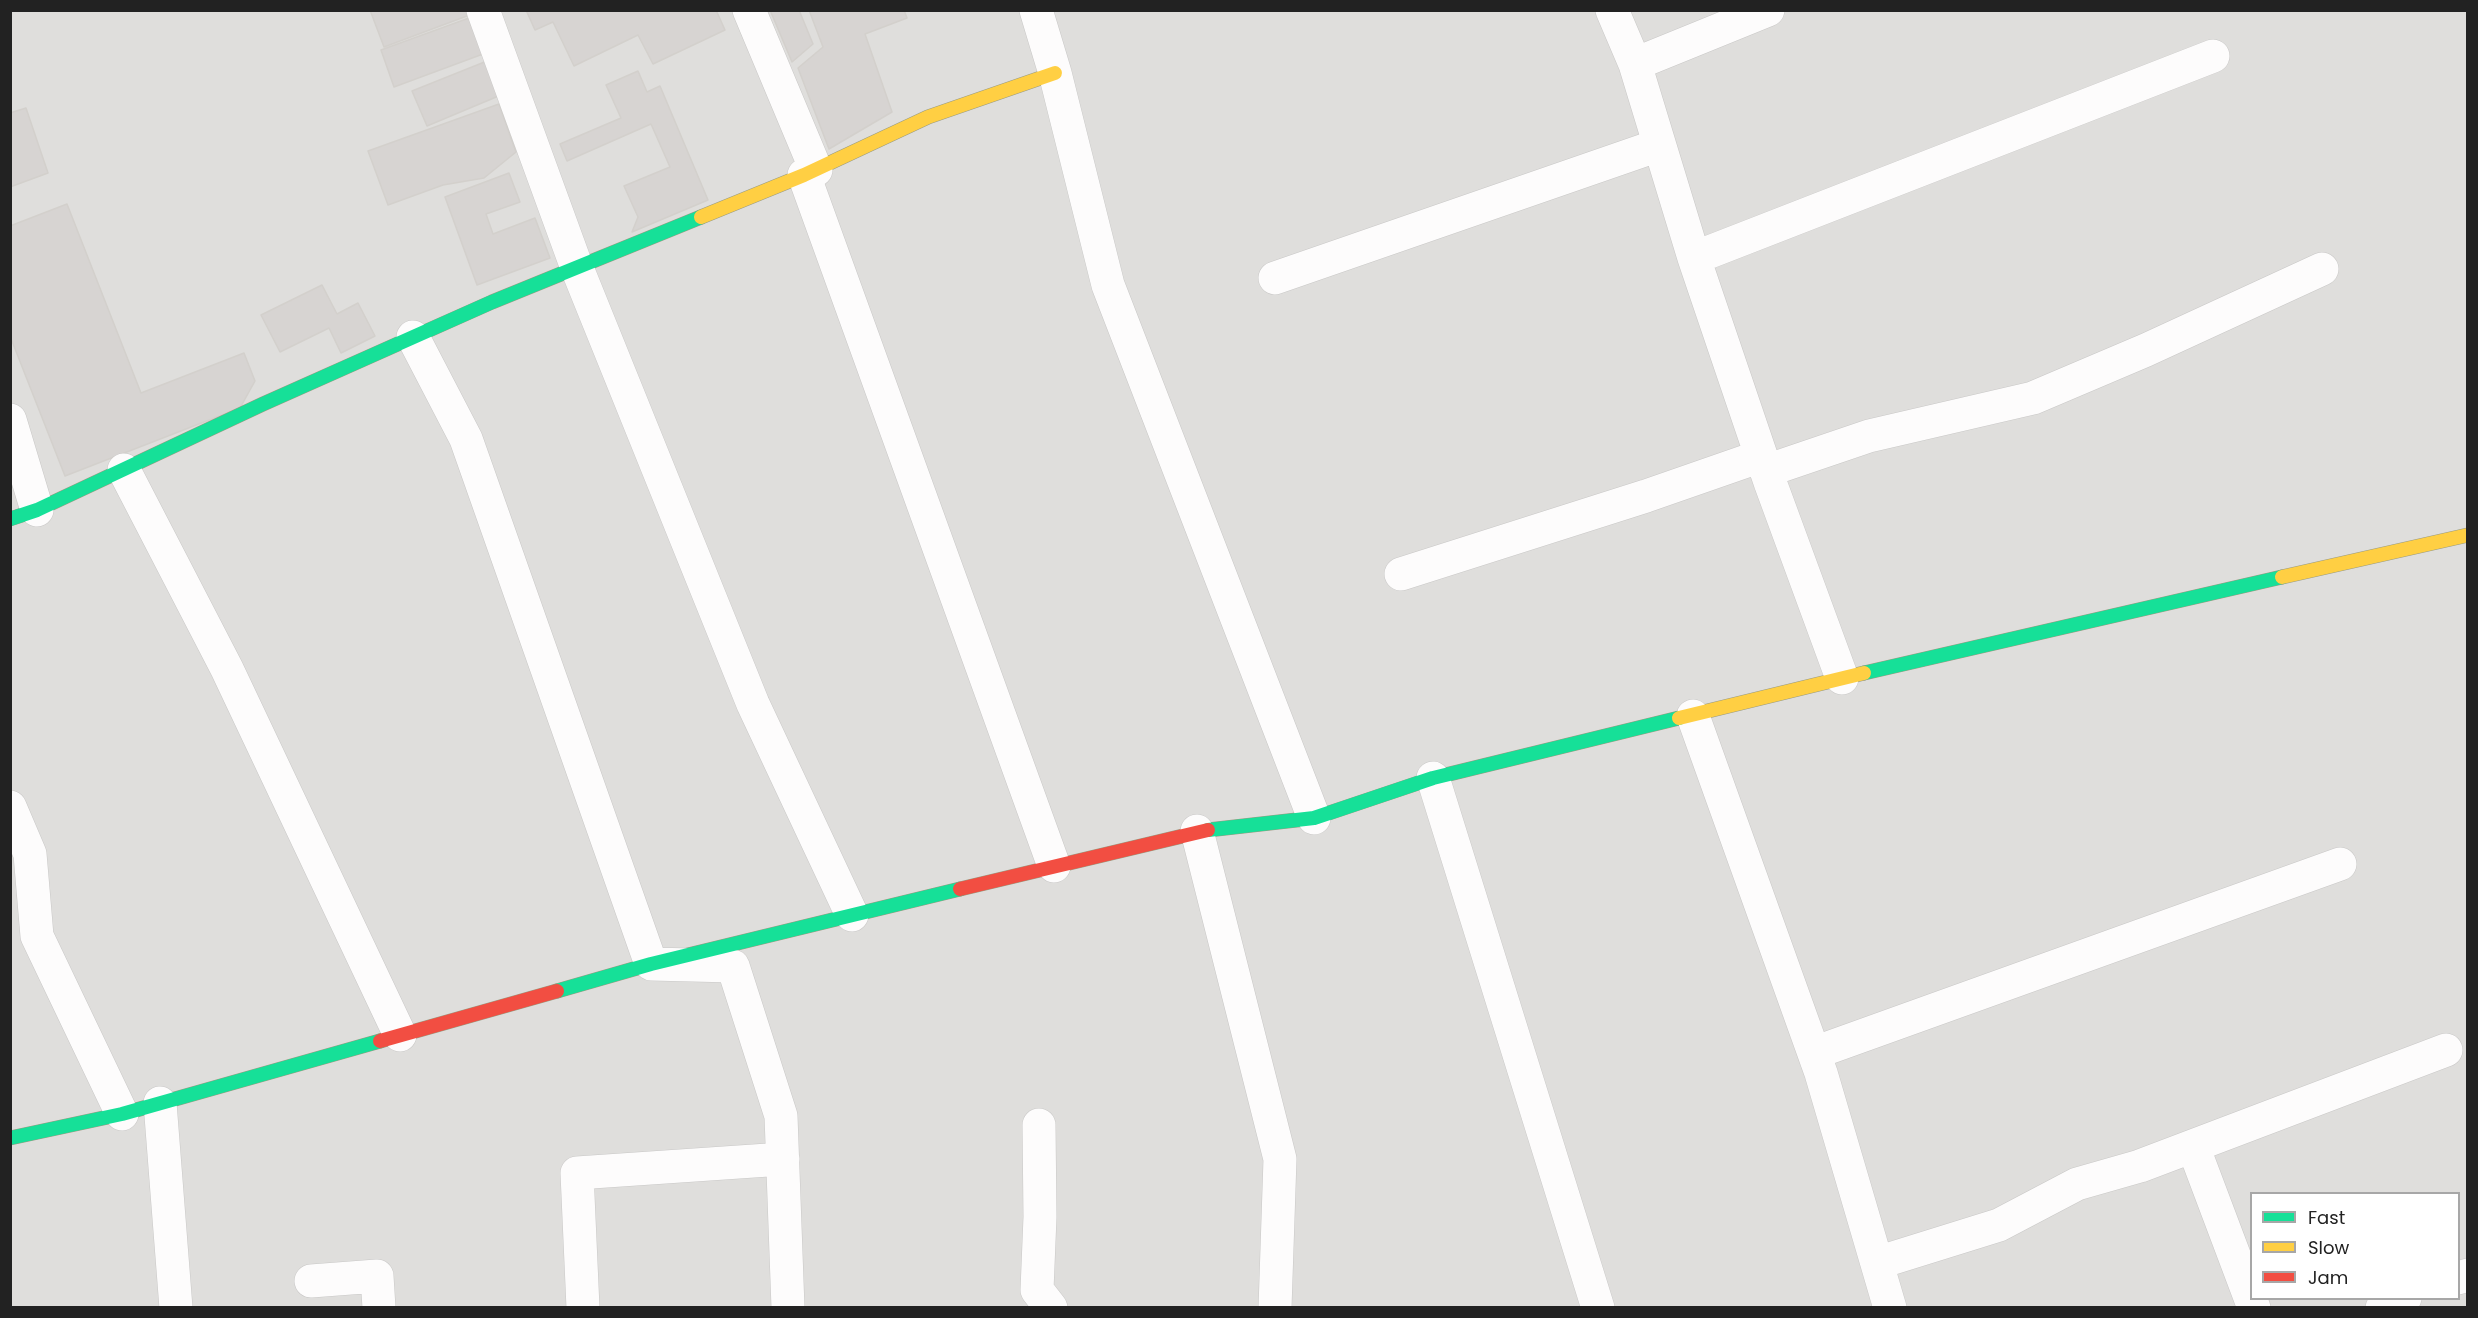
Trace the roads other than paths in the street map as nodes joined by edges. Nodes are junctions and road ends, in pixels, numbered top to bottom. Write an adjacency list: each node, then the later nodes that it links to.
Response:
1 (483, 10): 12 (street)
2 (748, 10): 10 (street)
3 (1036, 10): 8 (street)
4 (1612, 10): 7 (street)
5 (1768, 10): 7 (street)
6 (2213, 56): 11 (street)
7 (1635, 64): 9 (street)
8 (1055, 73): 10 (street); 26 (street)
9 (1659, 145): 11 (street); 14 (street)
10 (810, 173): 12 (street); 29 (street)
11 (1694, 258): 17 (street)
12 (577, 268): 15 (street); 30 (street)
13 (2322, 269): 17 (street)
14 (1275, 278)
15 (413, 337): 18 (street); 32 (street)
16 (10, 420): 19 (street)
17 (1763, 464): 21 (street); 22 (street)
18 (124, 470): 19 (street); 33 (street)
19 (24, 515)
20 (2468, 535): 22 (street)
21 (1401, 574)
22 (1842, 678): 23 (street)
23 (1693, 716): 24 (street); 35 (street)
24 (1433, 778): 26 (street); 52 (street)
25 (10, 807): 31 (street)
26 (1314, 818): 27 (street)
27 (1197, 831): 29 (street); 51 (street)
28 (2340, 864): 35 (street)
29 (1054, 866): 30 (street)
30 (852, 915): 32 (street)
31 (24, 930): 37 (street)
32 (651, 964): 33 (street); 41 (street)
33 (400, 1035): 36 (street)
34 (2446, 1050): 40 (street)
35 (1814, 1053): 42 (street)
36 (160, 1103): 37 (street); 46 (street)
37 (122, 1114): 39 (street)
38 (1039, 1125): 50 (street)
39 (10, 1138)
40 (2193, 1146): 42 (street); 44 (street)
41 (783, 1159): 48 (street); 49 (street)
42 (1876, 1263): 53 (street)
43 (311, 1281): 47 (street)
44 (2250, 1297)
45 (2403, 1300): 54 (street)
46 (176, 1308)
47 (379, 1308)
48 (583, 1308)
49 (788, 1308)
50 (1051, 1308)
51 (1275, 1308)
52 (1598, 1308)
53 (1890, 1308)
54 (2382, 1308)

